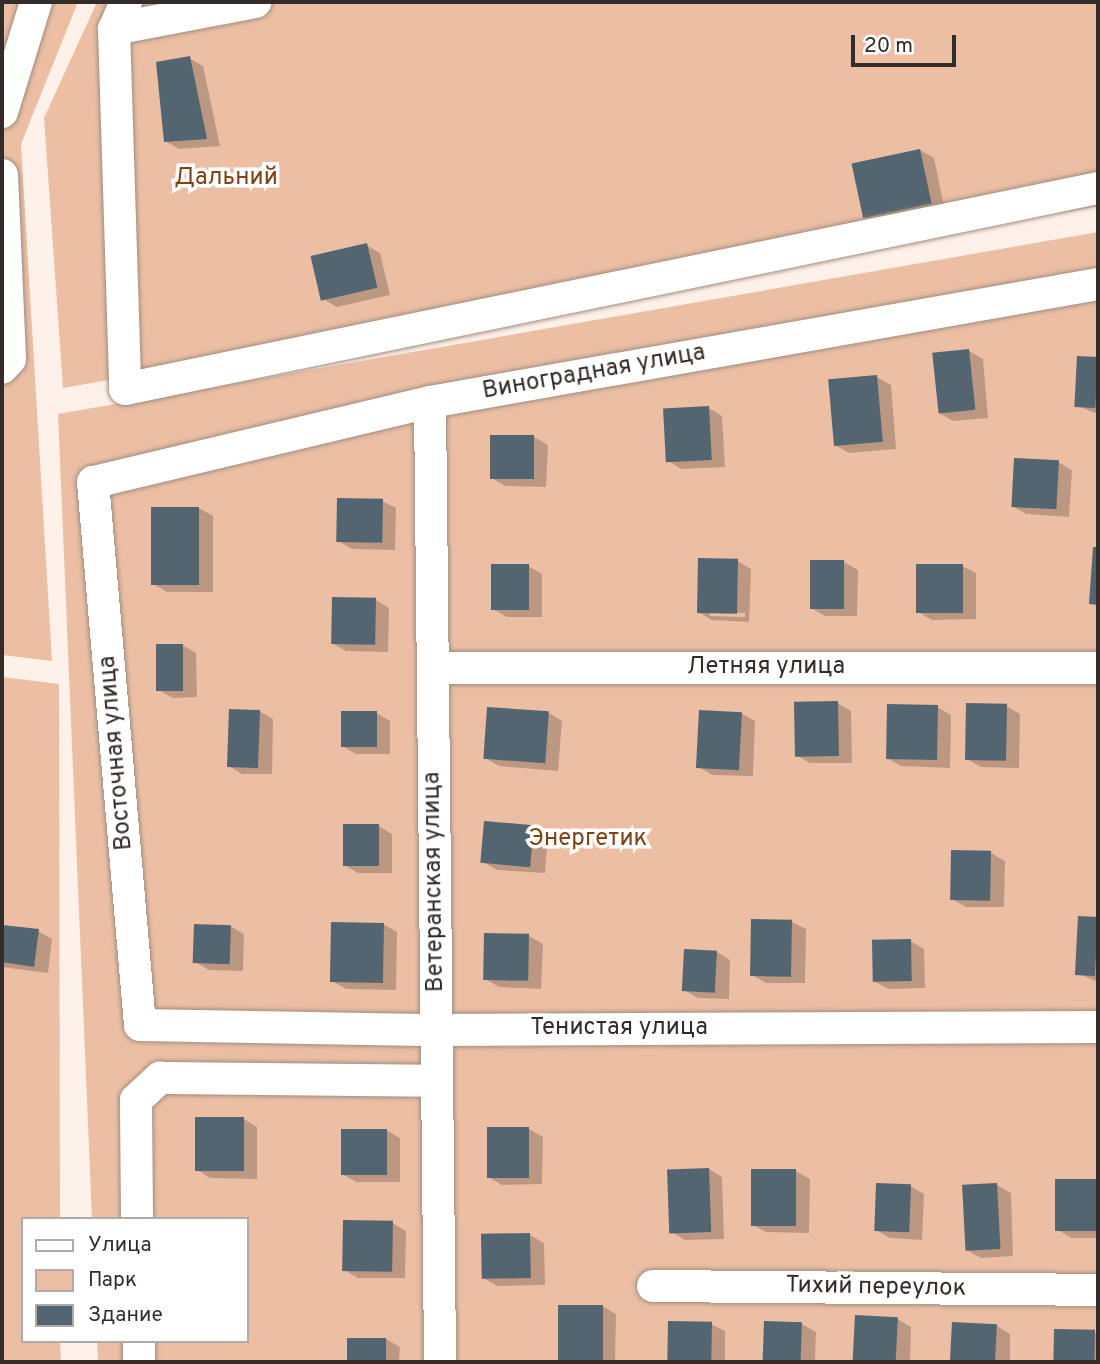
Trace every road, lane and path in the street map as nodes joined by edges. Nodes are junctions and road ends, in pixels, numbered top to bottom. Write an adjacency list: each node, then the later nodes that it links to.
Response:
1 (36, 2): 4 (street)
2 (255, 2): 3 (street)
3 (120, 15): 6 (street)
4 (2, 111)
5 (2, 175): 8 (street)
6 (1098, 188)
7 (1098, 284): 9 (street, Виноградная улица)
8 (2, 368)
9 (430, 402): 10 (street, Виноградная улица); 11 (street, Ветеранская улица)
10 (93, 482): 13 (street, Восточная улица)
11 (433, 668): 12 (street, Летняя улица); 15 (street, Ветеранская улица)
12 (1098, 668)
13 (140, 1025): 15 (street, Тенистая улица)
14 (1098, 1027): 15 (street, Тенистая улица)
15 (437, 1030): 16 (street, Ветеранская улица)
16 (437, 1081): 17 (street); 22 (street, Ветеранская улица)
17 (137, 1217)
18 (653, 1286): 19 (street, Тихий переулок)
19 (1098, 1290)
20 (139, 1343): 21 (street)
21 (139, 1362)
22 (440, 1362)

